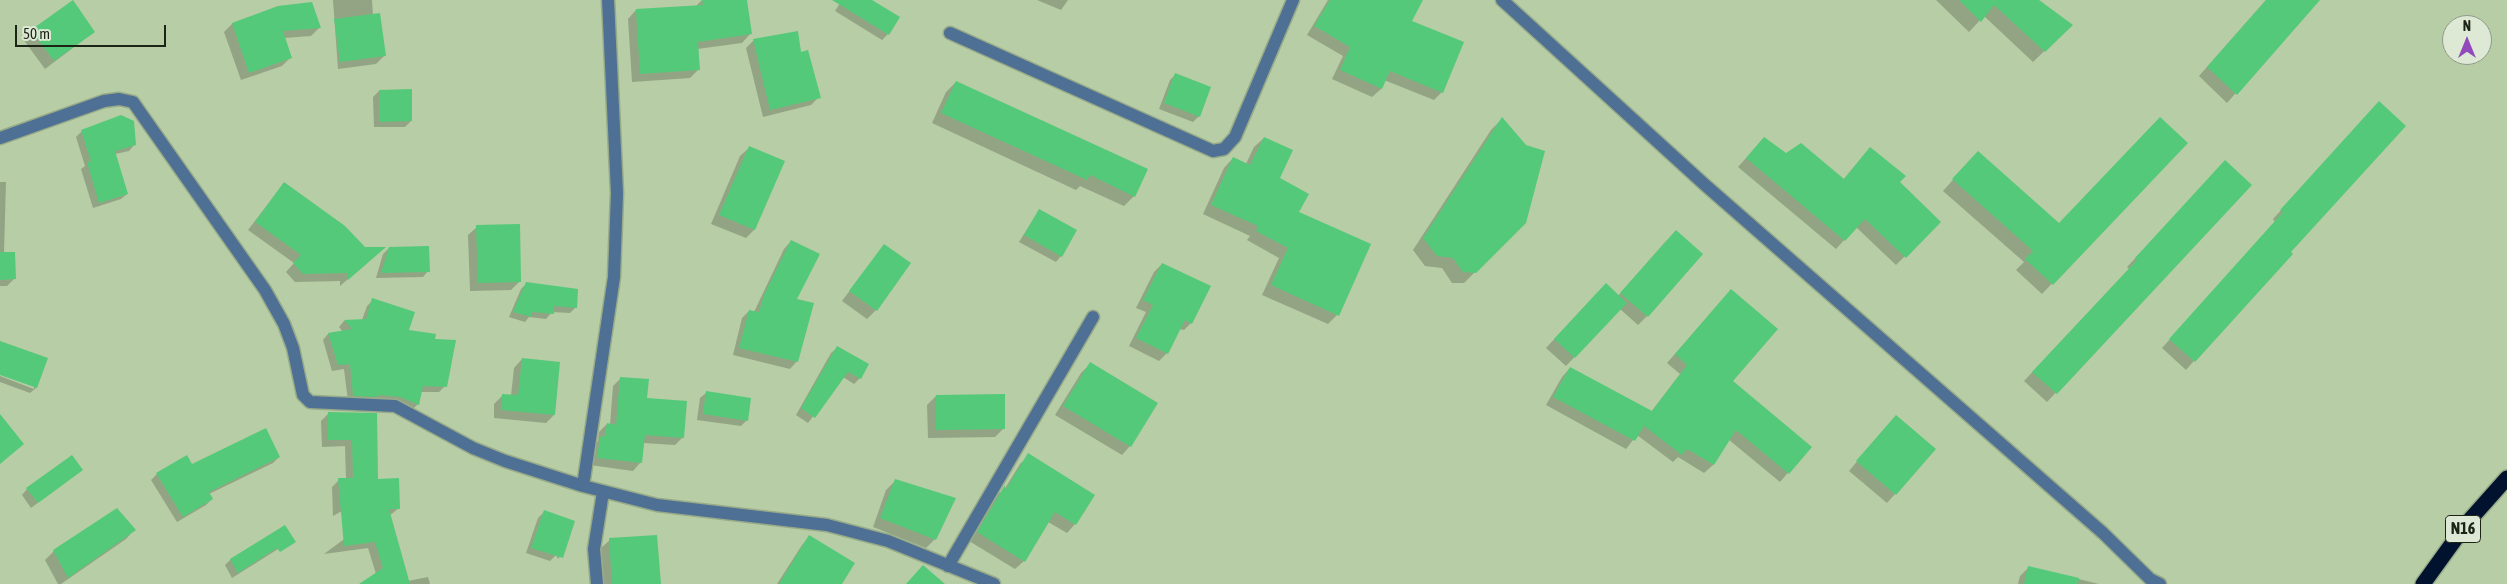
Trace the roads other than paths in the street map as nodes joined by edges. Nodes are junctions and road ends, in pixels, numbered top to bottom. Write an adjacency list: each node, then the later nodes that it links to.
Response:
1 (608, 0): 8 (street)
2 (1293, 0): 4 (street)
3 (1502, 0): 13 (street)
4 (950, 33)
5 (0, 138): 8 (street)
6 (1093, 317): 10 (street)
7 (2507, 478): 14 (highway, N16)
8 (583, 486): 9 (street)
9 (603, 492): 10 (street); 11 (street)
10 (948, 566): 12 (street)
11 (597, 584)
12 (994, 584)
13 (2160, 584)
14 (2423, 584)

